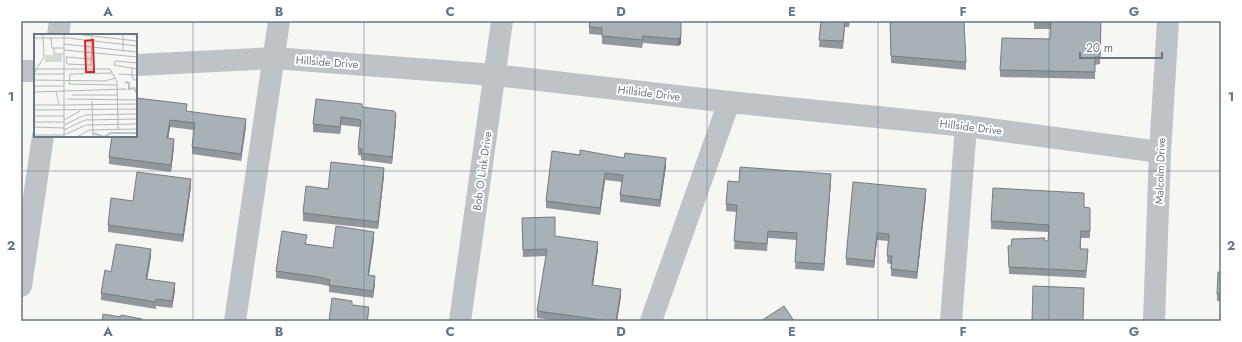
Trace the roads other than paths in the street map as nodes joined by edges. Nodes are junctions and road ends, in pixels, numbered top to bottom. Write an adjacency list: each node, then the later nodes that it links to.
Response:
1 (60, 21): 5 (street)
2 (279, 21): 6 (street)
3 (502, 21): 10 (street, Bob O Link Drive)
4 (1168, 21): 14 (street, Malcolm Drive)
5 (58, 34)
6 (274, 58): 7 (street, Hillside Drive); 10 (street, Hillside Drive); 16 (street)
7 (137, 65)
8 (21, 71): 9 (street)
9 (34, 71)
10 (495, 74): 11 (street, Hillside Drive); 17 (street, Bob O Link Drive)
11 (729, 102): 12 (street, Hillside Drive); 18 (street)
12 (966, 126): 14 (street, Hillside Drive); 19 (street)
13 (43, 137): 15 (street)
14 (1160, 152): 20 (street, Malcolm Drive)
15 (21, 286)
16 (235, 321)
17 (460, 321)
18 (651, 321)
19 (951, 321)
20 (1154, 321)

